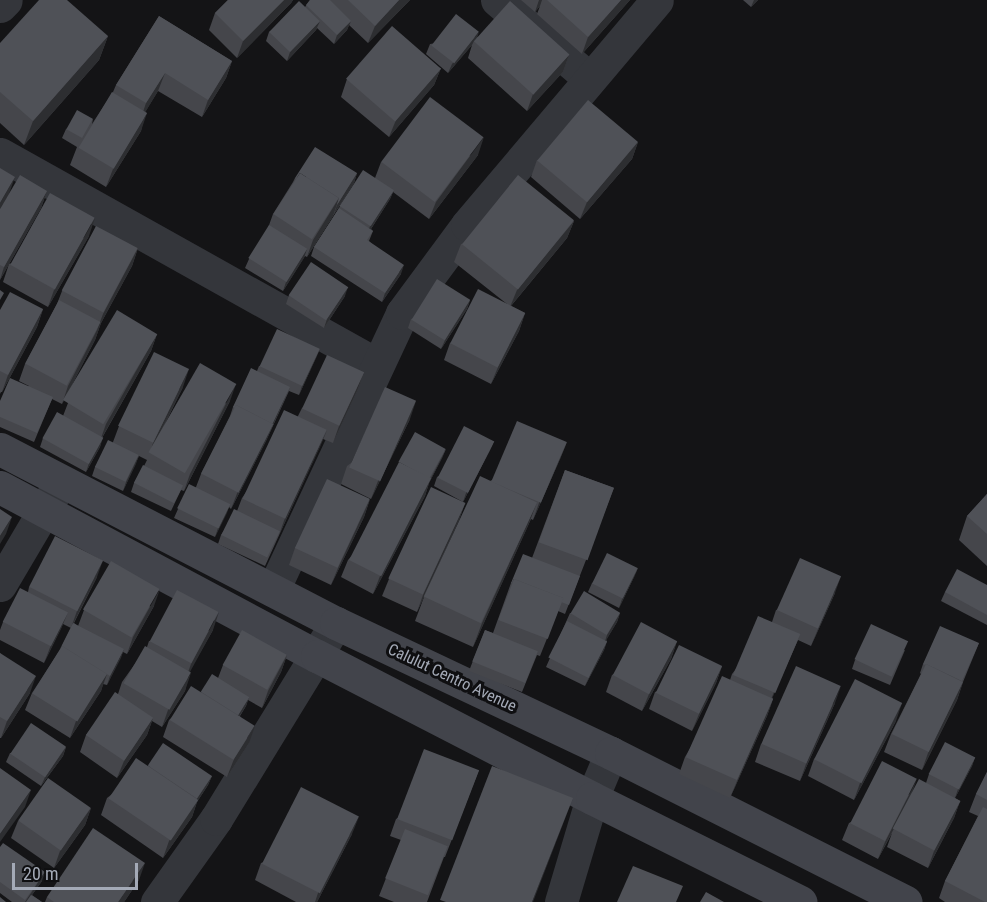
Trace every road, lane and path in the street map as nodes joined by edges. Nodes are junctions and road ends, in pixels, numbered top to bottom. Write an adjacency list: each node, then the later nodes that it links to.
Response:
1 (6, 0): 4 (street)
2 (497, 0): 5 (street)
3 (657, 0): 5 (street)
4 (0, 6)
5 (590, 79): 7 (street)
6 (0, 154): 7 (street)
7 (376, 365): 13 (street)
8 (0, 449): 9 (main road, Calulut Centro Avenue)
9 (61, 481): 11 (street); 13 (main road, Calulut Centro Avenue)
10 (0, 487): 11 (main road)
11 (45, 510): 12 (street); 15 (main road)
12 (0, 585)
13 (273, 590): 14 (main road, Calulut Centro Avenue)
14 (336, 623): 15 (street); 16 (main road, Calulut Centro Avenue)
15 (317, 656): 17 (main road); 20 (street)
16 (611, 753): 17 (street); 18 (main road, Calulut Centro Avenue)
17 (592, 798): 19 (main road); 21 (street)
18 (774, 837): 19 (main road); 23 (main road, Calulut Centro Avenue)
19 (753, 879): 22 (main road)
20 (157, 902)
21 (561, 902)
22 (801, 902)
23 (906, 902)

